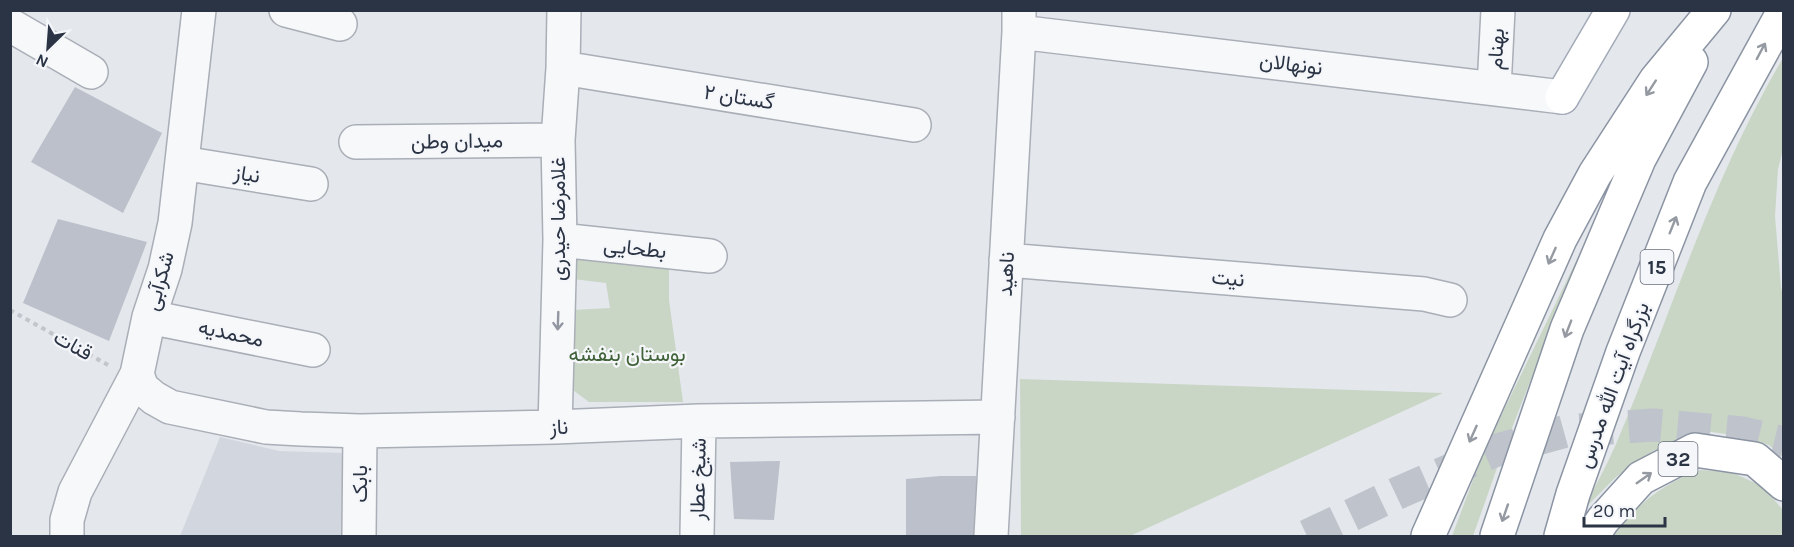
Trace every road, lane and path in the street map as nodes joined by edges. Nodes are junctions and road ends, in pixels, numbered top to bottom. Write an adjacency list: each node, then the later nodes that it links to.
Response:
1 (200, 10): 19 (street, شکرآبی)
2 (286, 10): 10 (street)
3 (564, 10): 12 (street, غلامرضا حیدری)
4 (1498, 10): 14 (street, بهنام)
5 (1613, 10): 15 (main road)
6 (1714, 10): 38 (main road, one-way to 38)
7 (1719, 10): 39 (main road, one-way to 39)
8 (1784, 11): 40 (main road, بزرگراه آیت الله مدرس / 15, one-way to 8)
9 (1019, 21): 14 (street, نونهالان); 23 (street, ناهید)
10 (340, 24)
11 (10, 25): 13 (street)
12 (563, 68): 16 (street, گستان ۲); 17 (street, غلامرضا حیدری)
13 (91, 72)
14 (1494, 88): 15 (street, نونهالان)
15 (1562, 97)
16 (914, 125)
17 (558, 140): 18 (street, میدان وطن); 21 (street, غلامرضا حیدری)
18 (356, 142)
19 (182, 163): 20 (street, نیاز); 26 (street, شکرآبی)
20 (312, 184)
21 (560, 240): 22 (street, بطحایی); 31 (street, غلامرضا حیدری, one-way to 31)
22 (710, 256)
23 (1006, 260): 24 (street, نیت); 29 (street, ناهید)
24 (1450, 300)
25 (10, 310): 28 (path, قنات)
26 (149, 316): 27 (street, محمدیه); 28 (street, شکرآبی)
27 (313, 350)
28 (137, 374): 32 (street, ناز); 34 (street, شکرآبی)
29 (998, 417): 30 (street, ناز); 37 (street, ناهید)
30 (699, 421): 31 (street, ناز); 36 (street, شیخ عطار)
31 (555, 427): 32 (street, ناز)
32 (360, 431): 35 (street, بابک)
33 (1784, 484): 41 (main road, 32, one-way to 33)
34 (66, 537)
35 (359, 537)
36 (697, 537)
37 (991, 537)
38 (1428, 537)
39 (1497, 537)
40 (1561, 537)
41 (1592, 537)

